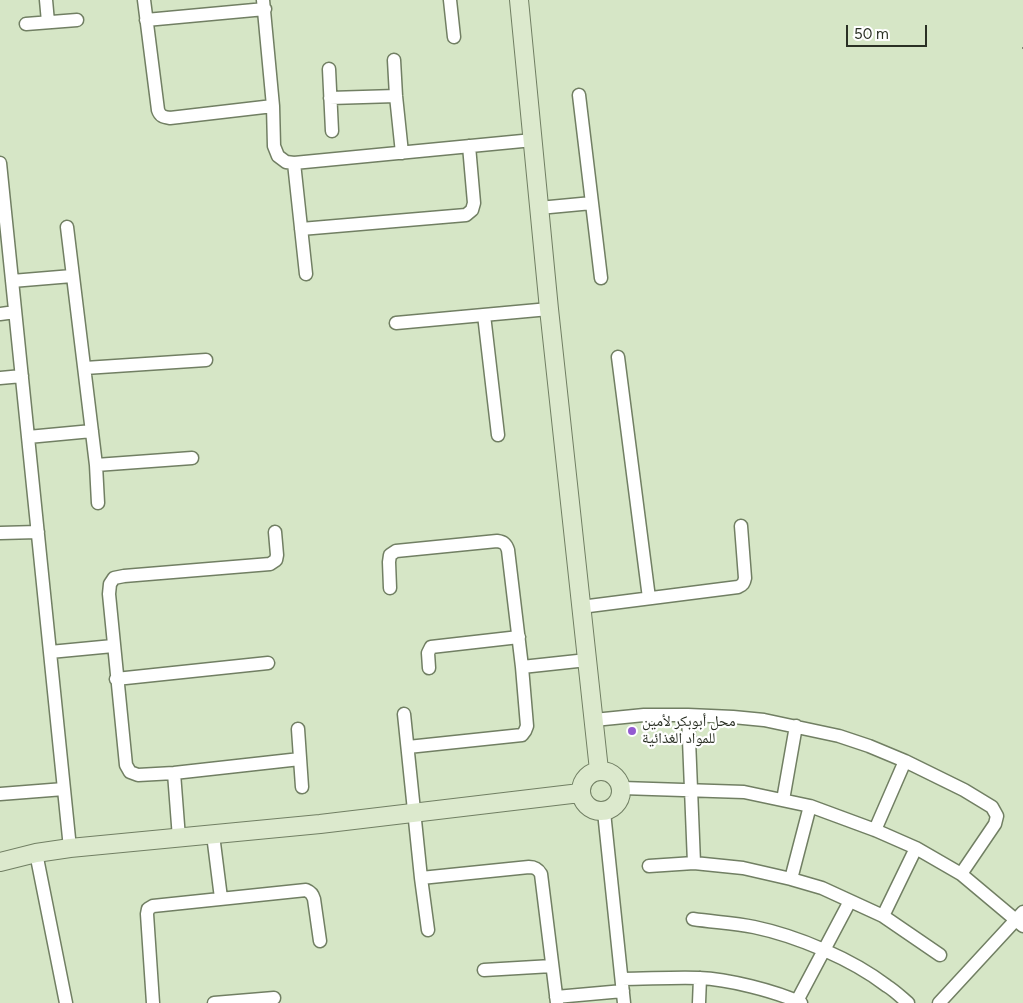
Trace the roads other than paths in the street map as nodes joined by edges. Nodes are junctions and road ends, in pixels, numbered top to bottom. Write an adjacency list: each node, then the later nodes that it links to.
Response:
1 (46, 0): 8 (street)
2 (144, 0): 7 (street)
3 (450, 0): 10 (street)
4 (519, 0): 18 (main road)
5 (264, 4): 7 (street); 16 (street)
6 (77, 20): 8 (street)
7 (146, 20): 16 (street)
8 (48, 22): 9 (street)
9 (26, 24)
10 (454, 37)
11 (394, 60): 14 (street)
12 (329, 69): 15 (street)
13 (579, 95): 23 (street)
14 (396, 96): 15 (street); 20 (street)
15 (330, 98): 17 (street)
16 (273, 106): 22 (street)
17 (332, 130)
18 (533, 140): 19 (street); 24 (main road)
19 (469, 146): 20 (street); 26 (street)
20 (402, 153): 22 (street)
21 (0, 163): 30 (street)
22 (294, 163): 26 (street)
23 (592, 203): 24 (street); 29 (street)
24 (539, 208): 31 (main road)
25 (67, 227): 28 (street)
26 (302, 229): 27 (street)
27 (306, 274)
28 (72, 276): 30 (street); 38 (street)
29 (600, 278)
30 (12, 281): 32 (street)
31 (549, 309): 34 (street); 53 (main road)
32 (15, 312): 33 (street); 39 (street)
33 (0, 314)
34 (484, 315): 35 (street); 42 (street)
35 (396, 323)
36 (618, 357): 52 (street)
37 (206, 360): 38 (street)
38 (85, 368): 41 (street)
39 (22, 376): 40 (street); 43 (street)
40 (0, 378)
41 (92, 432): 43 (street); 45 (street)
42 (498, 435)
43 (28, 437): 48 (street)
44 (192, 458): 45 (street)
45 (96, 465): 46 (street)
46 (98, 503)
47 (741, 526): 52 (street)
48 (38, 532): 50 (street); 56 (street)
49 (275, 532): 55 (street)
50 (0, 533)
51 (390, 588): 54 (street)
52 (649, 598): 53 (street)
53 (581, 607): 57 (main road)
54 (519, 637): 59 (street); 60 (street)
55 (113, 646): 56 (street); 61 (street)
56 (50, 652): 74 (street)
57 (587, 660): 59 (street); 64 (main road)
58 (268, 663): 61 (street)
59 (522, 667): 67 (street)
60 (429, 668)
61 (116, 679): 71 (street)
62 (404, 714): 67 (street)
63 (688, 715): 64 (street); 65 (street); 75 (street)
64 (594, 720): 70 (main road)
65 (796, 726): 69 (street); 78 (street)
66 (298, 729): 68 (street)
67 (408, 746): 81 (street)
68 (300, 759): 71 (street); 72 (street)
69 (905, 761): 82 (street); 91 (street)
70 (599, 770): 73 (main road); 76 (main road)
71 (174, 773): 84 (street)
72 (302, 787)
73 (622, 788): 75 (street); 80 (main road)
74 (64, 789): 77 (street); 85 (street)
75 (691, 790): 78 (street); 89 (street)
76 (580, 793): 80 (main road); 81 (main road)
77 (0, 794)
78 (783, 800): 79 (street)
79 (810, 806): 82 (street); 93 (street)
80 (604, 812): 106 (street)
81 (415, 813): 83 (main road); 92 (street)
82 (875, 830): 86 (street)
83 (213, 835): 84 (main road); 94 (street)
84 (179, 838): 85 (main road)
85 (70, 848): 87 (main road)
86 (916, 848): 91 (street); 96 (street)
87 (36, 853): 88 (main road); 110 (street)
88 (0, 862)
89 (694, 863): 90 (street); 93 (street)
90 (649, 866)
91 (961, 874): 98 (street)
92 (421, 878): 99 (street); 103 (street)
93 (791, 878): 95 (street)
94 (221, 898): 100 (street); 111 (street)
95 (850, 900): 96 (street); 101 (street)
96 (883, 916): 102 (street)
97 (693, 919): 101 (street)
98 (1021, 919): 115 (street)
99 (428, 930)
100 (320, 941)
101 (824, 951): 109 (street); 114 (street)
102 (940, 954)
103 (552, 966): 104 (street); 108 (street)
104 (484, 970)
105 (700, 978): 106 (street); 109 (street); 113 (street)
106 (623, 991): 108 (street)
107 (274, 998): 112 (street)
108 (556, 1000)
109 (799, 1002)
110 (66, 1003)
111 (153, 1003)
112 (214, 1003)
113 (699, 1003)
114 (908, 1003)
115 (938, 1003)

